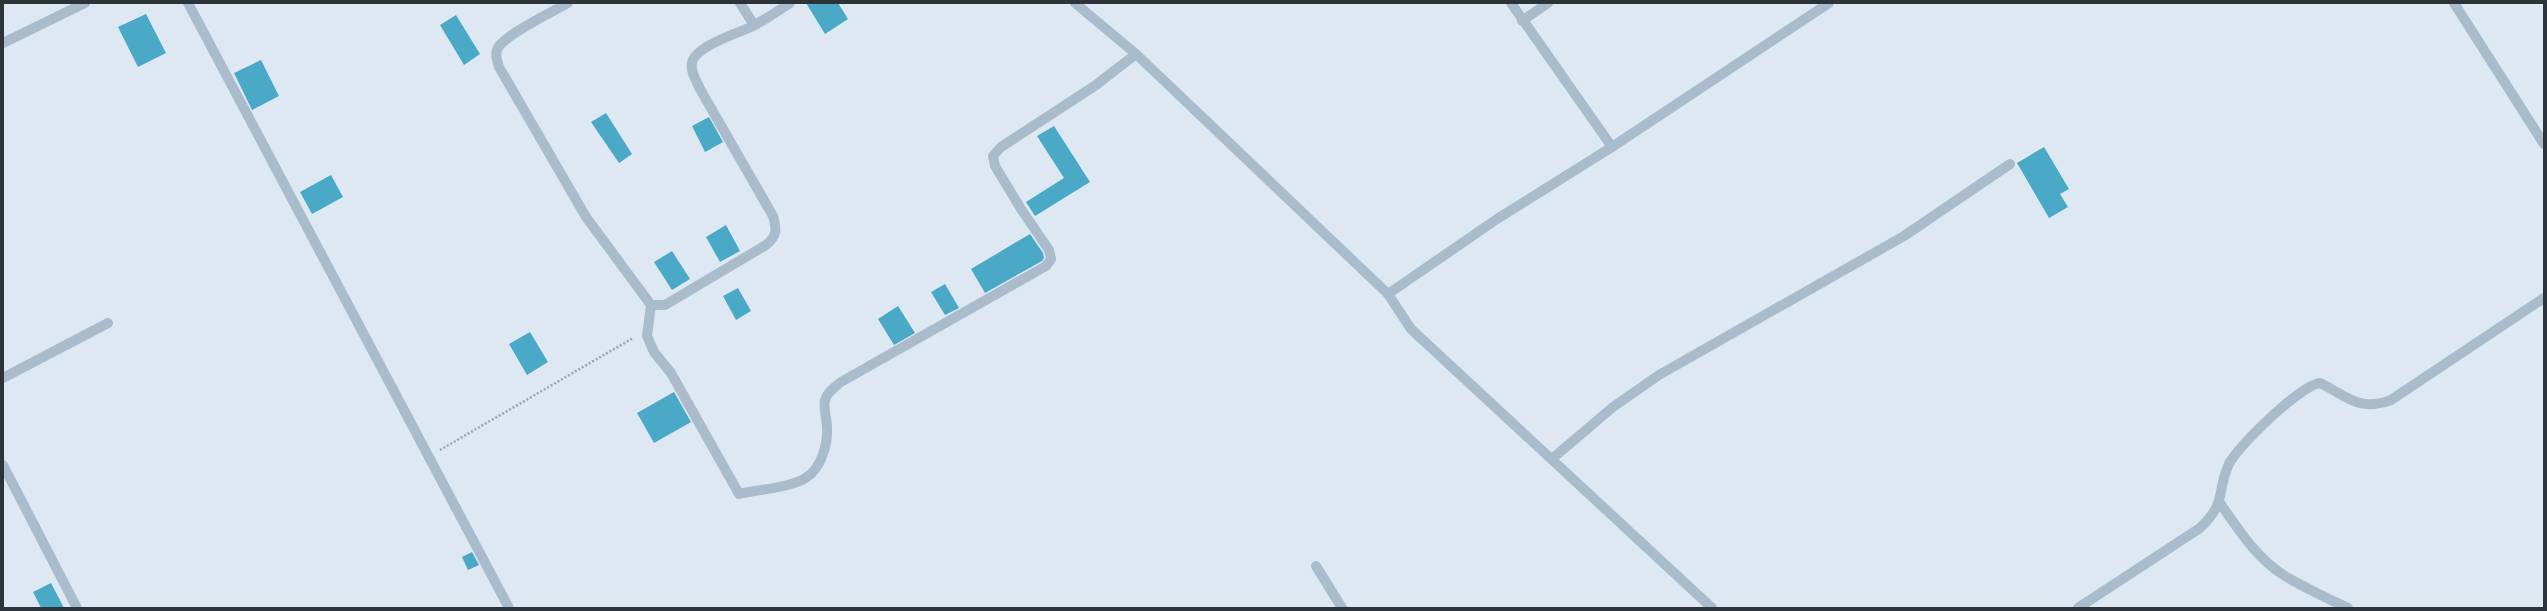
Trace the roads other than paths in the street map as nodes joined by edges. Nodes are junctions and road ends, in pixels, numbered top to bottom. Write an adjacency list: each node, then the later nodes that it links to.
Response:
1 (85, 3): 13 (street)
2 (188, 3): 28 (street)
3 (568, 3): 20 (street)
4 (740, 3): 12 (street)
5 (790, 3): 12 (street)
6 (1075, 3): 14 (street)
7 (1511, 3): 11 (street)
8 (1548, 3): 11 (street)
9 (1829, 3): 16 (street)
10 (2454, 3): 15 (street)
11 (1522, 21): 16 (street)
12 (754, 25): 20 (street)
13 (3, 43)
14 (1136, 54): 18 (street); 20 (street)
15 (2544, 144)
16 (1612, 147): 18 (street)
17 (2010, 164): 23 (street)
18 (1388, 294): 23 (street)
19 (2544, 298): 25 (street)
20 (651, 305)
21 (108, 323): 22 (street)
22 (3, 378)
23 (1553, 458): 30 (street)
24 (3, 465): 27 (street)
25 (2220, 503): 31 (street); 32 (street)
26 (1316, 566): 29 (street)
27 (77, 608)
28 (509, 608)
29 (1342, 608)
30 (1712, 608)
31 (2078, 608)
32 (2348, 608)

